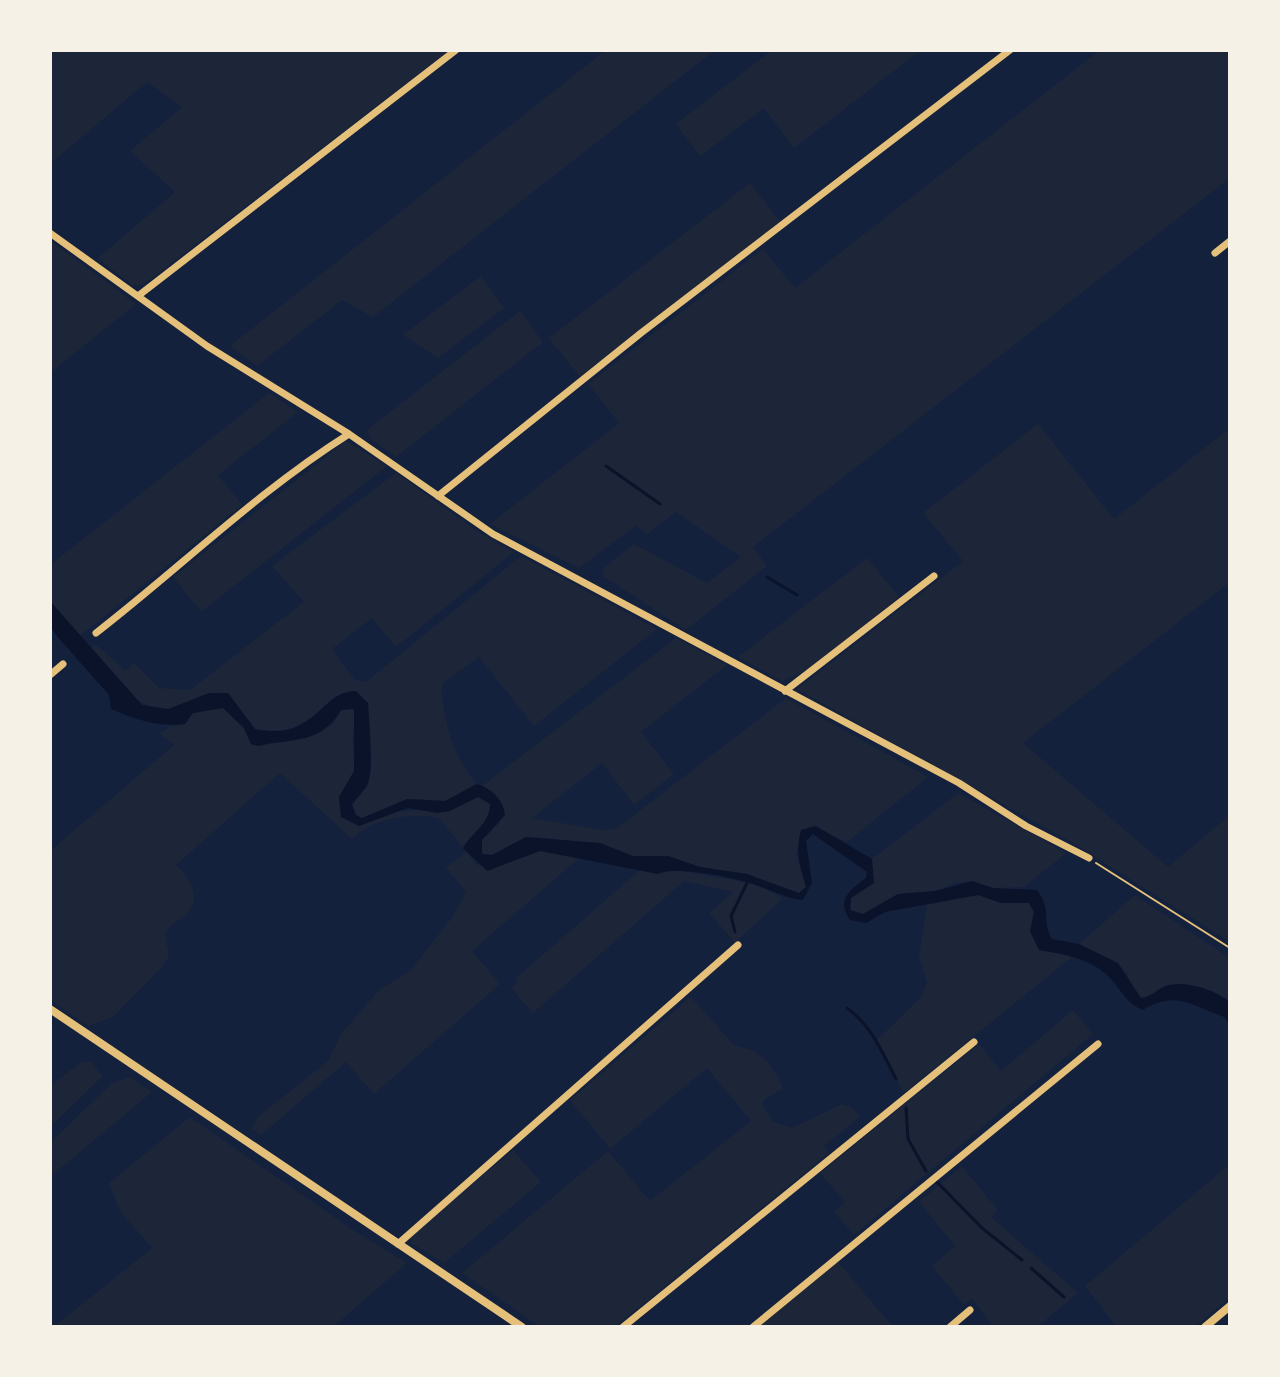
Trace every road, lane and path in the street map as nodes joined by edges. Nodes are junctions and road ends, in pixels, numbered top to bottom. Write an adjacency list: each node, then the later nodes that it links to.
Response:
1 (456, 50): 6 (street)
2 (1010, 50): 8 (street)
3 (50, 233): 6 (street)
4 (1230, 241): 5 (street)
5 (1215, 253)
6 (138, 296): 7 (street)
7 (349, 434): 8 (street); 10 (street)
8 (438, 496): 13 (street)
9 (934, 576): 13 (street)
10 (96, 633)
11 (63, 664): 12 (street)
12 (50, 675)
13 (785, 691): 14 (street)
14 (1089, 858): 16 (path)
15 (738, 945): 20 (street)
16 (1230, 948)
17 (50, 1009): 20 (street)
18 (974, 1042): 24 (street)
19 (1098, 1044): 25 (street)
20 (398, 1244): 23 (street)
21 (1230, 1306): 27 (street)
22 (970, 1310): 26 (street)
23 (522, 1327)
24 (623, 1327)
25 (753, 1327)
26 (950, 1327)
27 (1205, 1327)

